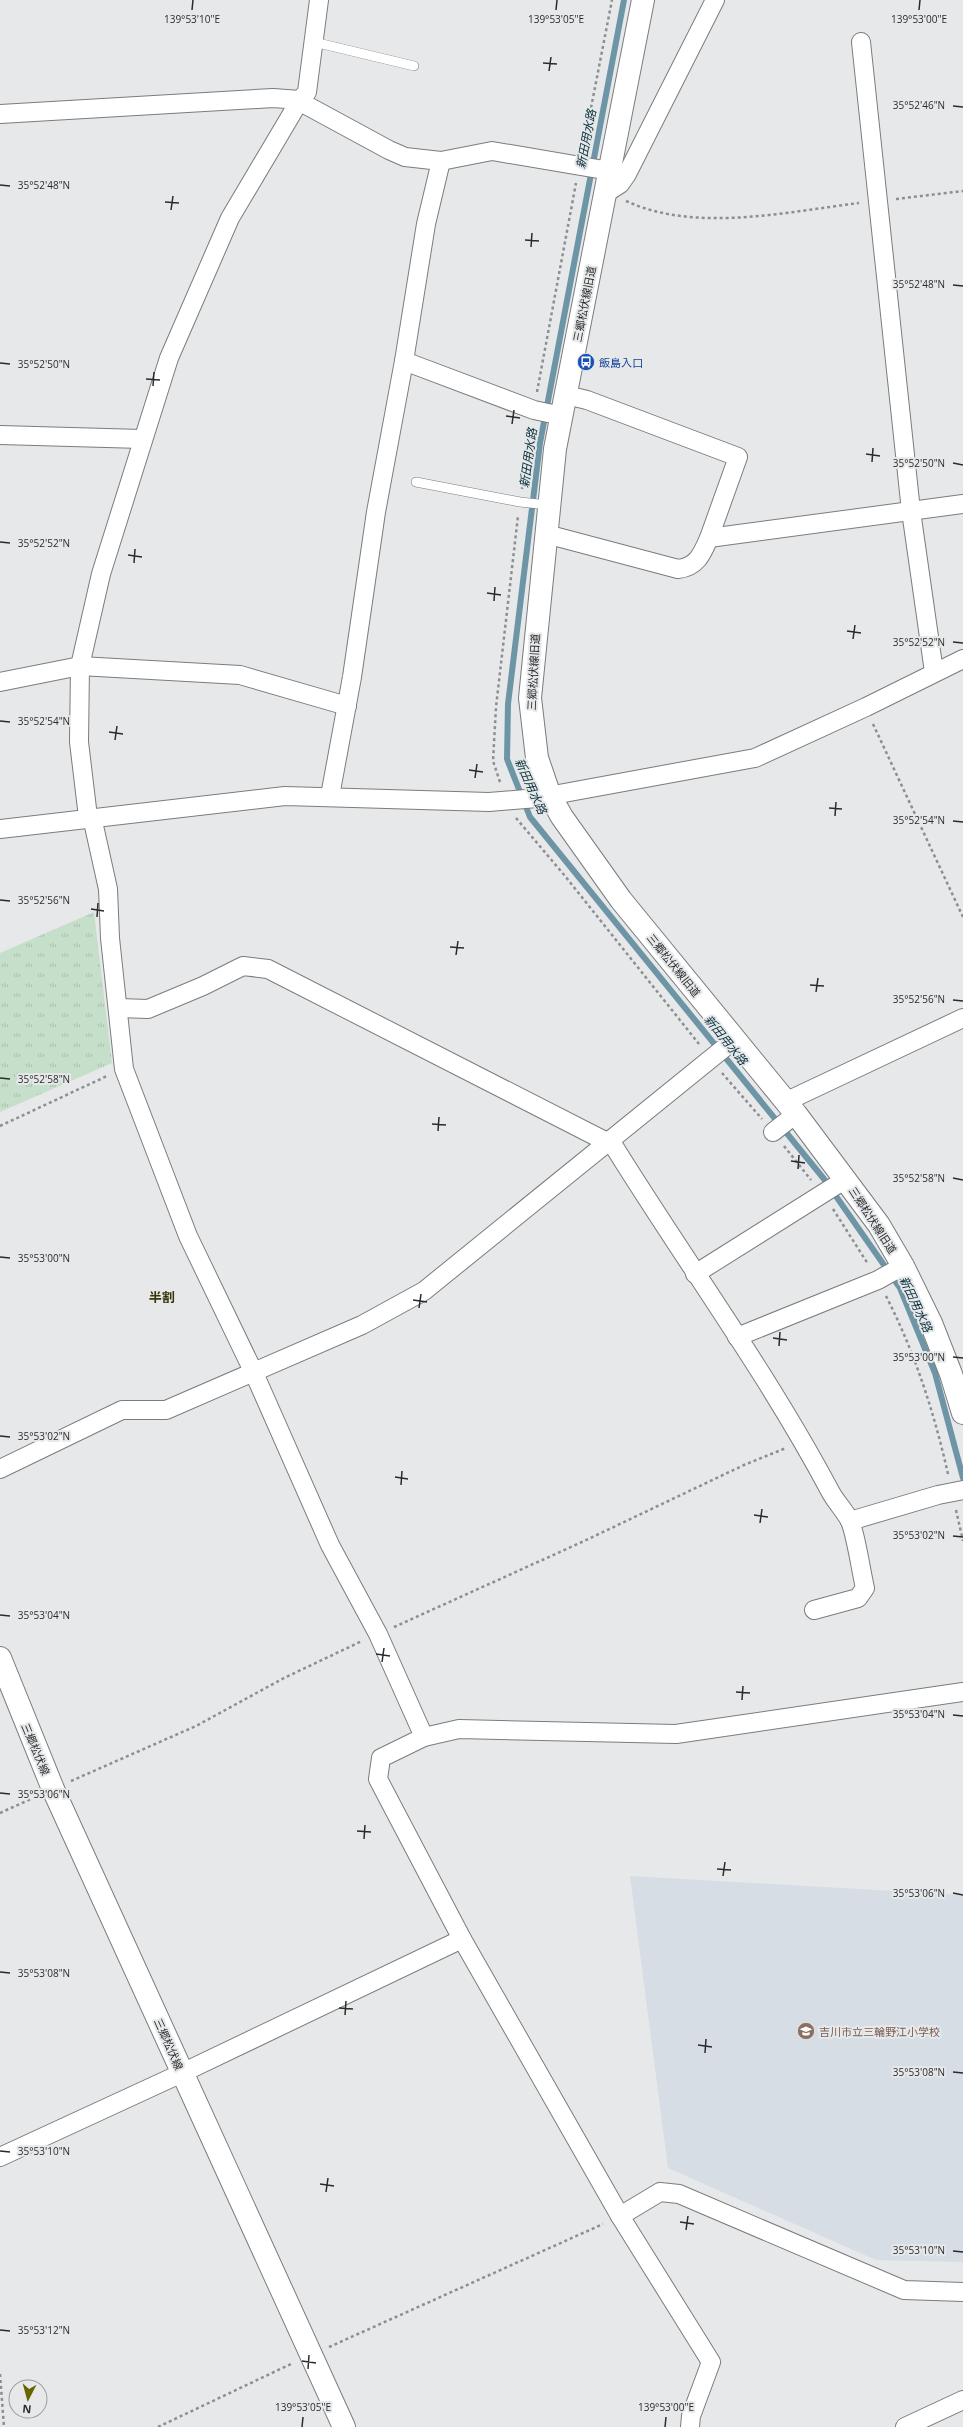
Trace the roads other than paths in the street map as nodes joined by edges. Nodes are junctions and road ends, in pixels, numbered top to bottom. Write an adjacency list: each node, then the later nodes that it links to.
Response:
1 (320, 0): 4 (street)
2 (643, 0): 10 (street, 三郷松伏線旧道)
3 (715, 0): 11 (street)
4 (314, 42): 6 (lane); 7 (street)
5 (861, 42): 19 (street)
6 (414, 66)
7 (300, 100): 8 (street); 9 (street); 15 (street)
8 (0, 114)
9 (441, 161): 10 (street); 12 (street)
10 (605, 170): 11 (street, 三郷松伏線旧道)
11 (606, 193): 13 (street, 三郷松伏線旧道)
12 (404, 360): 13 (street); 26 (street)
13 (560, 408): 18 (street, 三郷松伏線旧道); 21 (street)
14 (0, 435): 15 (street)
15 (142, 439): 23 (street)
16 (416, 482): 18 (lane)
17 (963, 504): 19 (street)
18 (544, 505): 20 (street, 三郷松伏線旧道)
19 (911, 511): 21 (street); 24 (street)
20 (546, 534): 21 (street); 28 (street, 三郷松伏線旧道)
21 (708, 538)
22 (963, 659): 24 (street)
23 (80, 666): 25 (street); 26 (street); 29 (street)
24 (934, 672): 28 (street)
25 (0, 682)
26 (347, 706): 27 (street)
27 (330, 796): 28 (street); 29 (street)
28 (543, 797): 33 (street, 三郷松伏線旧道)
29 (90, 817): 30 (street); 31 (street)
30 (0, 829)
31 (119, 1008): 36 (street); 42 (street)
32 (963, 1018): 34 (street)
33 (730, 1043): 34 (street, 三郷松伏線旧道); 36 (street)
34 (790, 1112): 35 (street); 37 (street, 三郷松伏線旧道)
35 (773, 1132)
36 (608, 1141): 39 (street); 42 (street)
37 (835, 1186): 38 (street, 三郷松伏線旧道); 39 (street)
38 (899, 1269): 40 (street); 41 (street, 三郷松伏線旧道)
39 (695, 1274): 40 (street)
40 (737, 1337): 46 (street)
41 (957, 1371): 43 (street, 三郷松伏線旧道)
42 (254, 1373): 44 (street); 50 (street)
43 (963, 1413)
44 (0, 1469)
45 (958, 1491): 46 (street)
46 (850, 1521): 47 (street)
47 (814, 1610)
48 (0, 1658): 52 (street, 三郷松伏線)
49 (963, 1692): 50 (street)
50 (424, 1737): 51 (street)
51 (462, 1939): 52 (street); 54 (street)
52 (182, 2073): 53 (street); 57 (street, 三郷松伏線)
53 (0, 2157)
54 (620, 2216): 55 (street); 58 (street)
55 (963, 2292)
56 (963, 2400): 59 (street)
57 (344, 2427)
58 (690, 2427)
59 (905, 2427)

